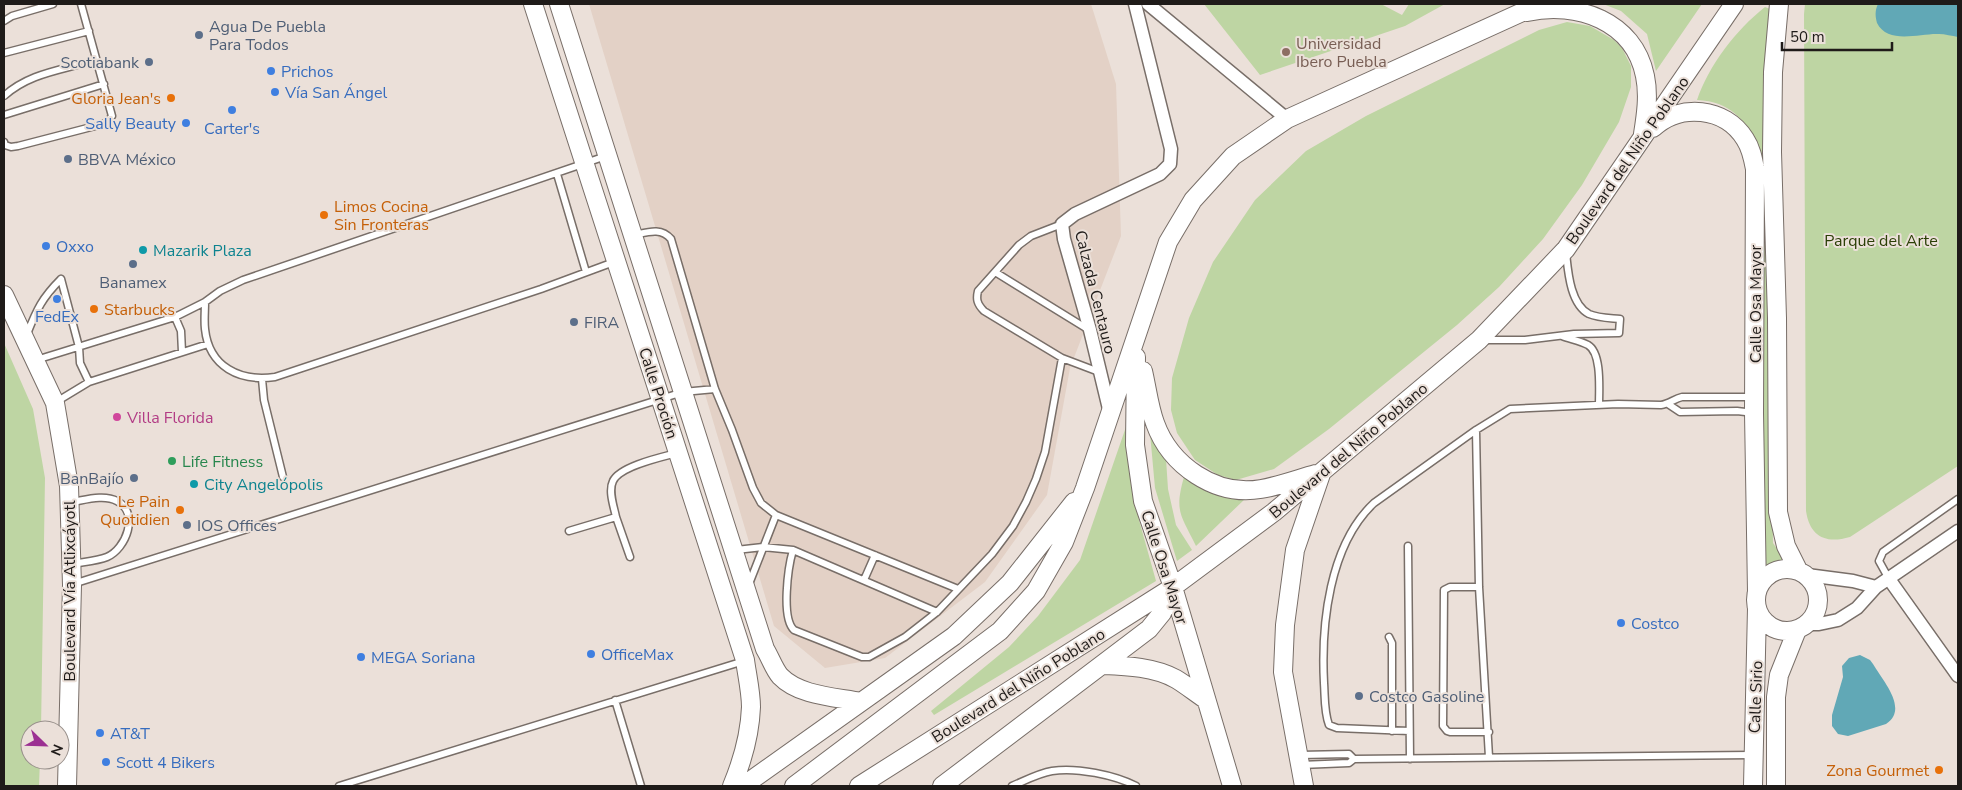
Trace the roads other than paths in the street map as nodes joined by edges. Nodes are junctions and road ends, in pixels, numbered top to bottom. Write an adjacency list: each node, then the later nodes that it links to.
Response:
1 (53, 4): 11 (lane)
2 (81, 4): 12 (lane)
3 (533, 4): 22 (main road, Calle Proción)
4 (559, 4): 21 (main road, Calle Proción)
5 (1135, 4): 26 (street, Calzada Centauro)
6 (1148, 4): 18 (street)
7 (1540, 4): 10 (main road)
8 (1734, 4): 19 (main road, Boulevard del Niño Poblano)
9 (1779, 4): 74 (main road, Calle Osa Mayor)
10 (1520, 14): 18 (main road); 19 (main road)
11 (4, 21)
12 (89, 31): 13 (lane); 15 (lane)
13 (4, 53)
14 (77, 65): 16 (lane)
15 (104, 84): 17 (lane); 20 (lane)
16 (4, 96)
17 (4, 115)
18 (1287, 120): 39 (main road)
19 (1642, 139): 28 (main road, Boulevard del Niño Poblano); 54 (main road, Calle Osa Mayor)
20 (4, 142)
21 (607, 156): 22 (lane); 24 (main road, Calle Proción)
22 (585, 164): 23 (lane); 25 (main road, Calle Proción)
23 (557, 174): 30 (lane); 33 (lane)
24 (619, 190): 25 (main road); 27 (main road, Calle Proción)
25 (596, 198): 29 (main road, Calle Proción)
26 (1062, 224): 31 (lane); 35 (street, Calzada Centauro)
27 (633, 236): 48 (lane); 49 (main road, Calle Proción)
28 (1566, 249): 36 (lane); 38 (main road, Boulevard del Niño Poblano)
29 (616, 262): 30 (lane); 50 (main road, Calle Proción)
30 (586, 272): 46 (lane)
31 (995, 272): 35 (lane); 43 (lane)
32 (4, 295): 37 (main road, Boulevard Vía Atlixcáyotl)
33 (205, 302): 34 (lane); 40 (lane)
34 (175, 317): 41 (lane); 42 (lane)
35 (1090, 330): 45 (street, Calzada Centauro)
36 (1561, 336): 38 (lane); 52 (lane)
37 (24, 340): 41 (lane); 44 (main road, Boulevard Vía Atlixcáyotl)
38 (1479, 340): 58 (main road, Boulevard del Niño Poblano)
39 (1136, 341): 55 (main road); 58 (main road); 78 (main road, Calle Osa Mayor)
40 (208, 344): 42 (lane); 46 (lane)
41 (79, 347): 44 (lane); 47 (lane)
42 (182, 352): 47 (lane)
43 (1062, 358): 45 (lane); 81 (lane)
44 (34, 361): 51 (main road, Boulevard Vía Atlixcáyotl)
45 (1099, 372): 55 (street, Calzada Centauro)
46 (262, 379): 59 (lane)
47 (89, 382): 51 (lane)
48 (715, 389): 49 (lane); 63 (lane)
49 (683, 392): 50 (lane); 69 (main road, Calle Proción)
50 (661, 399): 57 (main road, Calle Proción); 77 (lane)
51 (55, 402): 62 (main road, Boulevard Vía Atlixcáyotl)
52 (1599, 404): 53 (lane); 56 (lane)
53 (1668, 404): 54 (lane); 54 (lane)
54 (1755, 405): 83 (main road, Calle Osa Mayor)
55 (1111, 415): 60 (main road)
56 (1476, 430): 79 (lane); 93 (lane)
57 (678, 453): 64 (lane); 87 (main road, Calle Proción)
58 (1321, 473): 78 (main road, Boulevard del Niño Poblano); 99 (main road)
59 (283, 477)
60 (1085, 488): 92 (main road); 105 (main road)
61 (1958, 499): 75 (lane)
62 (70, 503): 73 (main road, Boulevard Vía Atlixcáyotl); 73 (lane)
63 (776, 515): 68 (lane); 71 (lane)
64 (616, 517): 65 (lane); 72 (lane)
65 (569, 531)
66 (1958, 531): 75 (street)
67 (1408, 546): 94 (lane)
68 (764, 547): 69 (lane); 70 (lane); 82 (lane)
69 (734, 550): 82 (main road, Calle Proción)
70 (793, 550): 76 (lane); 84 (lane)
71 (875, 555): 76 (lane); 81 (lane)
72 (630, 557)
73 (72, 564): 77 (main road, Boulevard Vía Atlixcáyotl)
74 (1803, 573): 80 (street); 83 (main road); 85 (main road)
75 (1889, 579): 80 (street); 89 (street)
76 (864, 580): 84 (lane)
77 (72, 585): 100 (main road, Boulevard Vía Atlixcáyotl)
78 (1173, 587): 88 (main road); 91 (main road, Calle Osa Mayor); 106 (main road, Boulevard del Niño Poblano)
79 (1479, 587): 95 (lane); 95 (lane)
80 (1876, 587): 85 (street)
81 (958, 589): 84 (lane)
82 (747, 590): 92 (main road, Calle Proción)
83 (1757, 600): 85 (main road); 96 (main road, Calle Sirio)
84 (937, 612)
85 (1802, 627): 113 (main road, Calle Sirio)
86 (1389, 637): 93 (lane)
87 (745, 660): 90 (lane); 103 (main road, Calle Proción)
88 (1103, 666): 91 (main road); 107 (main road)
89 (1958, 676)
90 (615, 700): 101 (lane); 102 (lane)
91 (1205, 700): 110 (main road, Calle Osa Mayor)
92 (861, 702): 104 (main road)
93 (1392, 730): 94 (lane)
94 (1409, 731): 98 (lane)
95 (1489, 732): 97 (lane)
96 (1753, 755): 97 (lane); 112 (main road, Calle Sirio)
97 (1489, 757): 98 (lane)
98 (1410, 759): 99 (lane)
99 (1298, 760): 111 (main road)
100 (68, 784)
101 (339, 786)
102 (641, 786)
103 (732, 786)
104 (743, 786)
105 (794, 786)
106 (858, 786)
107 (942, 786)
108 (1012, 786): 109 (lane)
109 (1136, 786)
110 (1232, 786)
111 (1304, 786)
112 (1753, 786)
113 (1776, 786)

